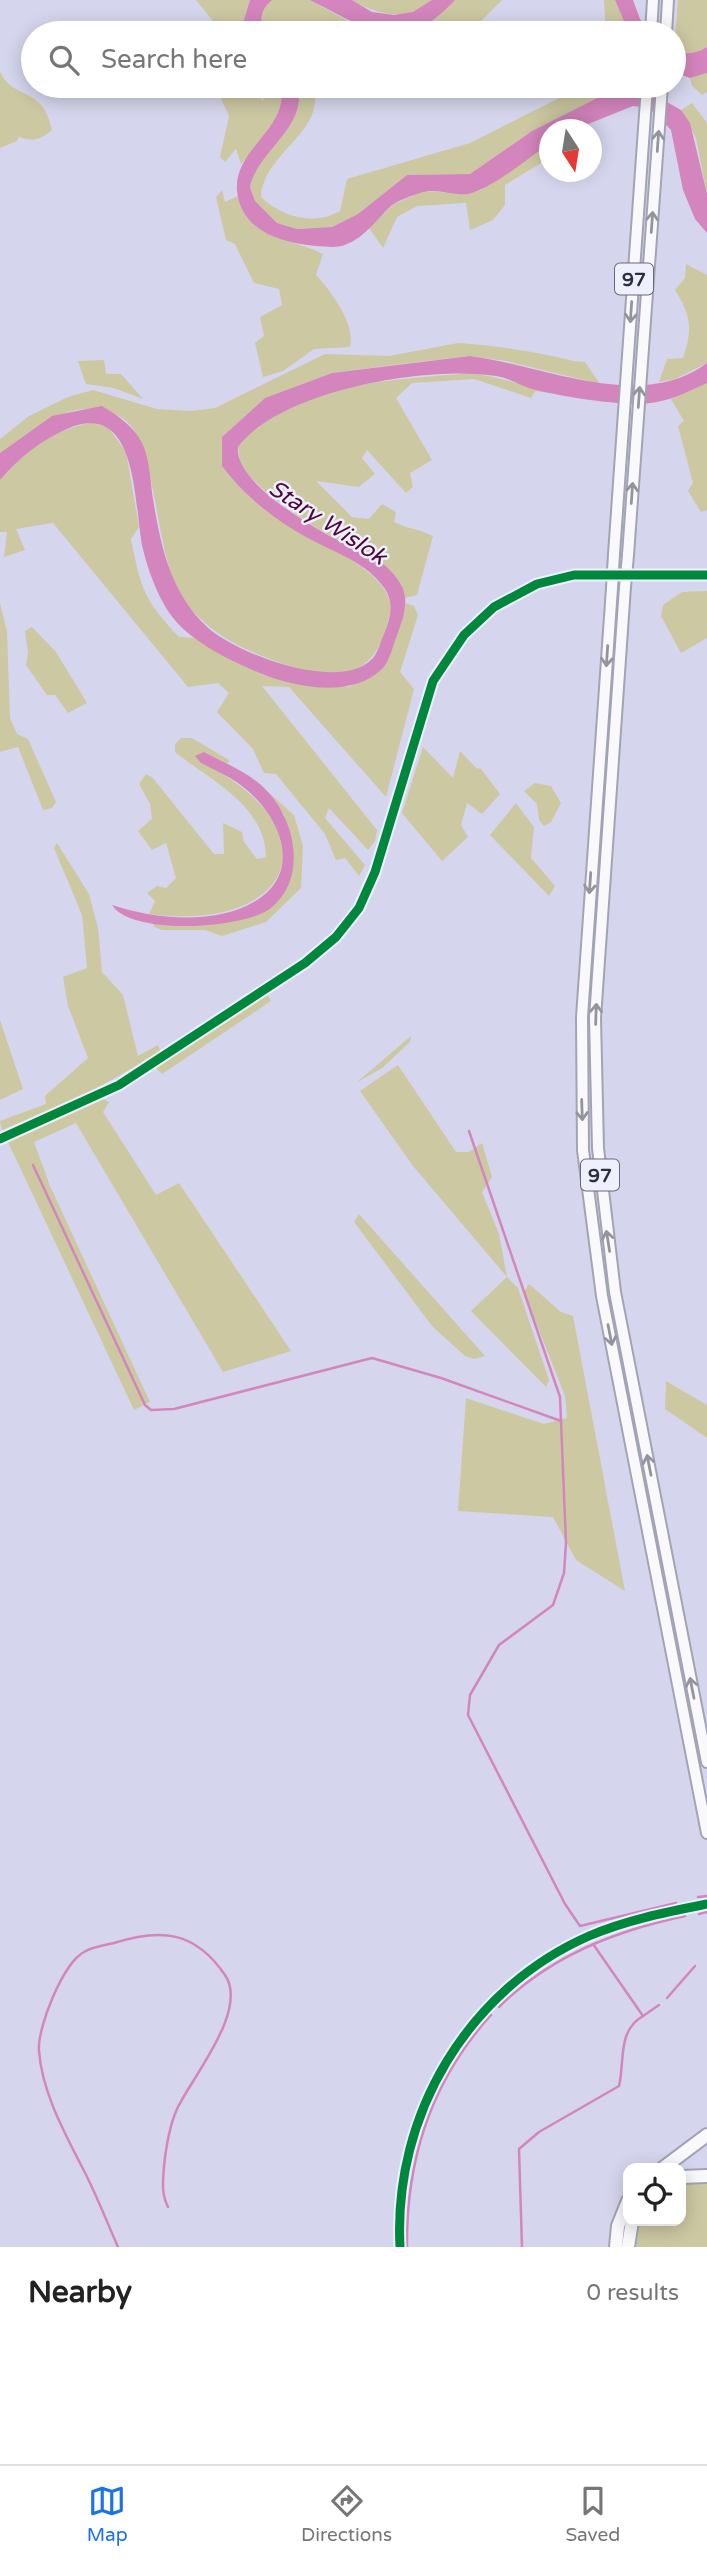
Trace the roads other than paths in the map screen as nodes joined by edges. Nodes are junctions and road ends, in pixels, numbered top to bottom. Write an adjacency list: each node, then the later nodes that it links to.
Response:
1 (653, 0): 3 (main road)
2 (668, 0): 4 (main road)
3 (652, 21)
4 (667, 21)
5 (646, 98): 10 (main road, 97, one-way to 10, bridge)
6 (661, 98): 9 (main road, 97, one-way to 6, bridge)
7 (707, 575): 8 (street)
8 (0, 1139)
9 (707, 1762)
10 (707, 1833)
11 (707, 1904): 18 (street)
12 (707, 2134): 13 (highway)
13 (669, 2163)
14 (707, 2176): 15 (highway)
15 (686, 2177)
16 (623, 2214): 19 (highway)
17 (631, 2226): 20 (highway)
18 (400, 2247)
19 (616, 2247)
20 (628, 2247)

